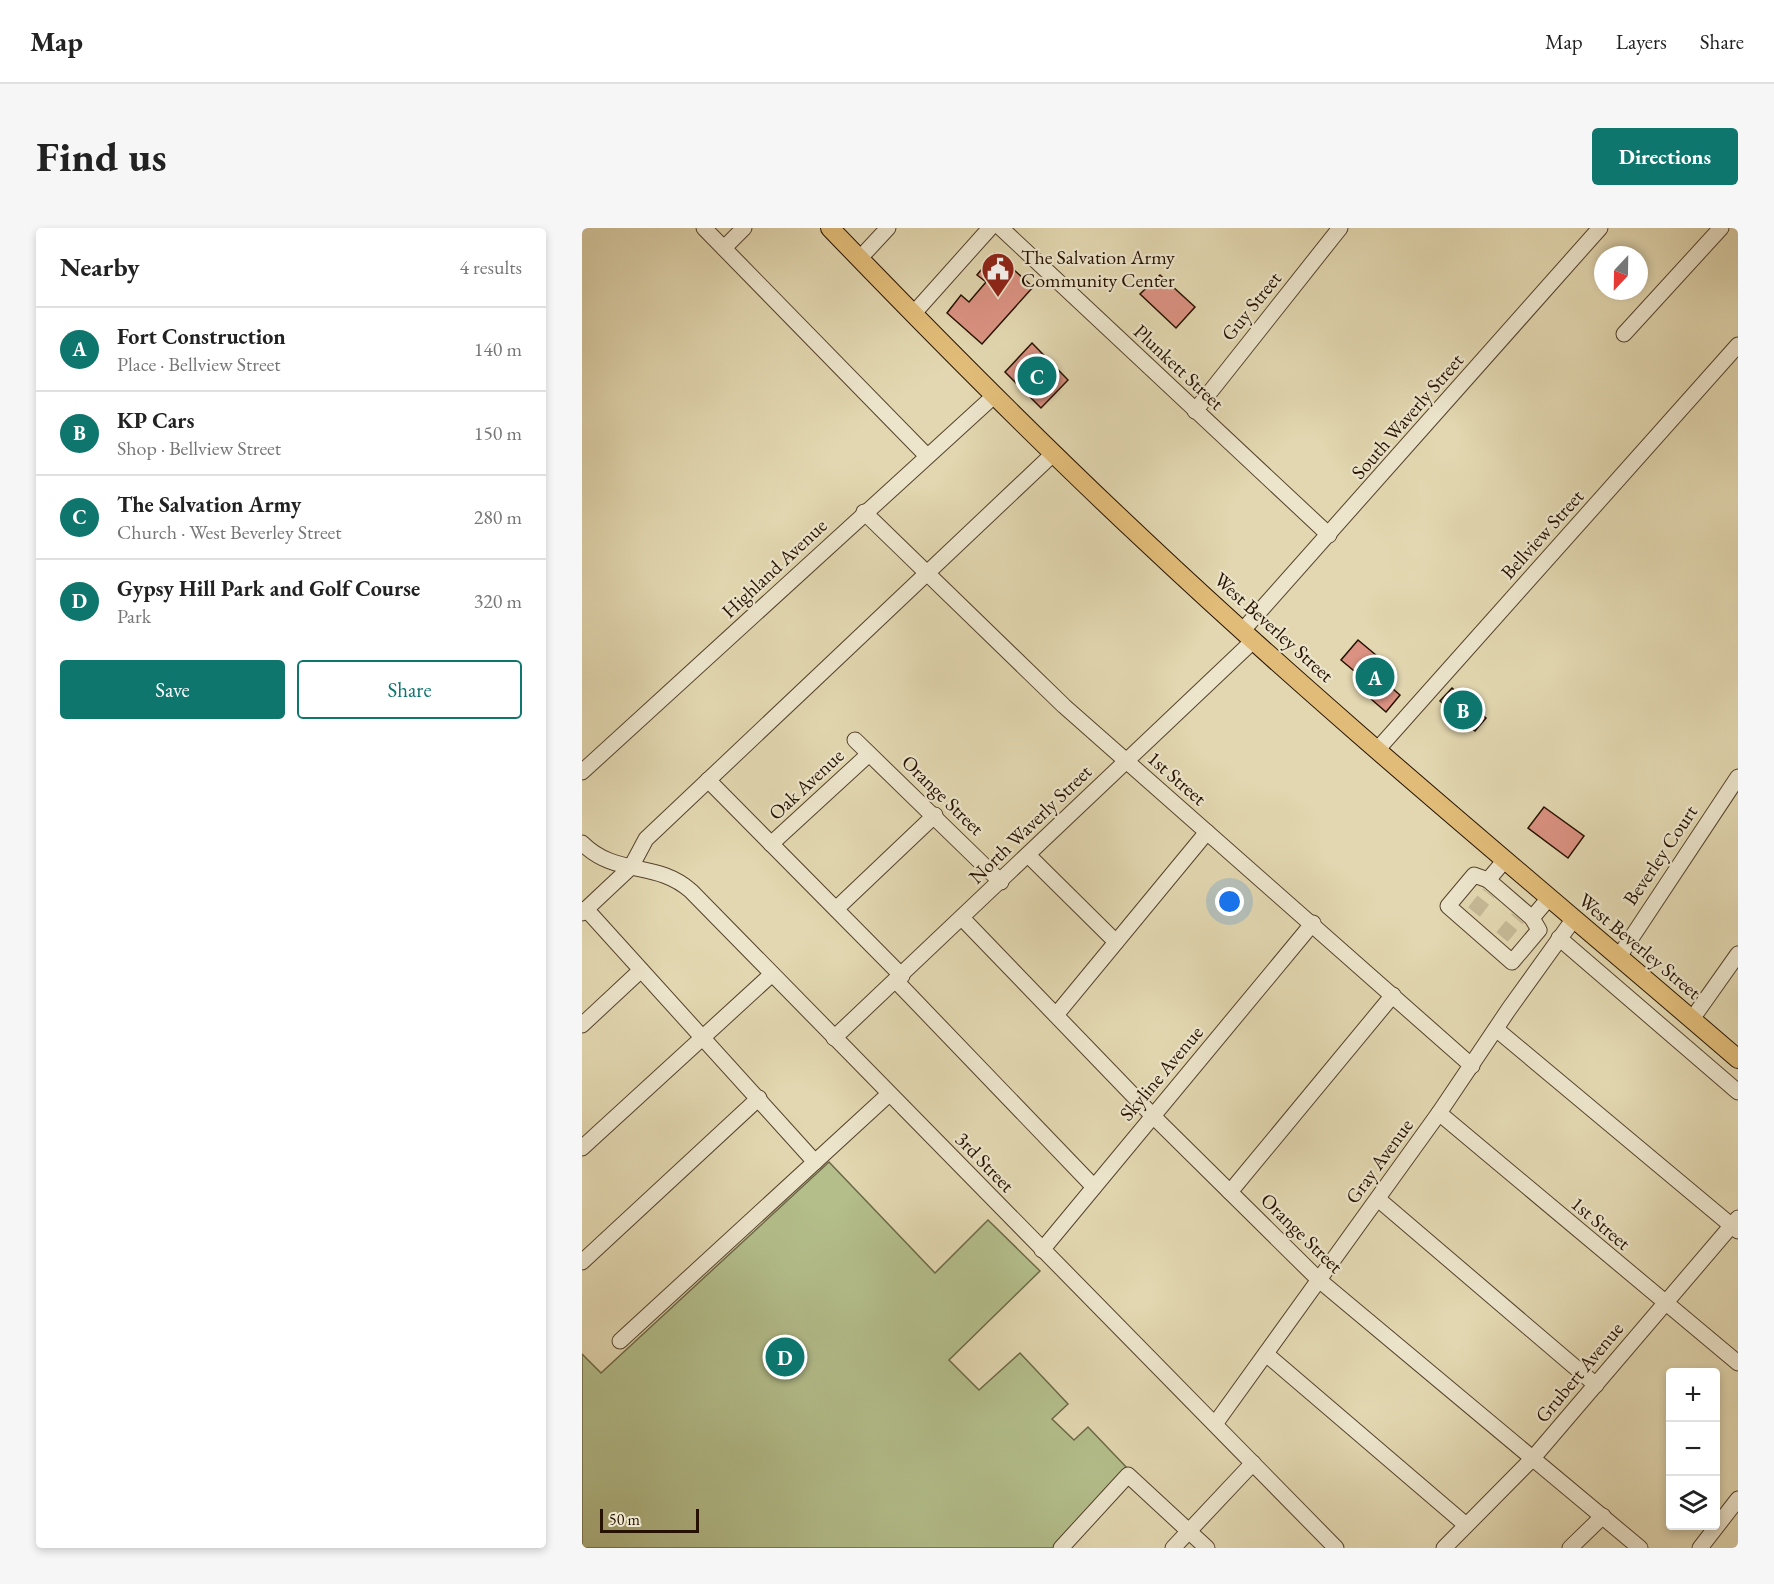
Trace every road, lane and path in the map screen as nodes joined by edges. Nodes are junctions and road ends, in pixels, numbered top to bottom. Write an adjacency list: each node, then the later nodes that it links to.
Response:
1 (704, 228): 10 (street)
2 (744, 228): 10 (street)
3 (830, 228): 11 (main road, West Beverley Street)
4 (888, 228): 11 (street)
5 (990, 228): 12 (street)
6 (1001, 228): 16 (street, Plunkett Street)
7 (1340, 228): 16 (street, Guy Street)
8 (1600, 228): 20 (street, South Waverly Street)
9 (1721, 228): 13 (street)
10 (724, 248): 18 (street)
11 (860, 258): 12 (main road, West Beverley Street)
12 (914, 313): 15 (main road, West Beverley Street)
13 (1624, 334)
14 (1738, 345): 24 (street, Bellview Street)
15 (995, 395): 17 (main road, West Beverley Street); 18 (street, Highland Avenue)
16 (1195, 411): 20 (street, Plunkett Street)
17 (1054, 453): 21 (street); 22 (main road, West Beverley Street)
18 (927, 456): 19 (street, Highland Avenue)
19 (864, 512): 21 (street, 1st Street); 27 (street, Highland Avenue)
20 (1329, 536): 22 (street, South Waverly Street)
21 (926, 574): 26 (street, 1st Street); 29 (street)
22 (1249, 635): 24 (main road, West Beverley Street); 26 (street, North Waverly Street)
23 (855, 740): 25 (street, Orange Street)
24 (1377, 750): 35 (main road, West Beverley Street)
25 (869, 754): 30 (street, Orange Street); 33 (street, Oak Avenue)
26 (1126, 762): 31 (street, 1st Street); 34 (street, North Waverly Street)
27 (582, 772)
28 (1738, 777): 49 (street, Beverley Court)
29 (708, 780): 33 (street); 36 (street)
30 (935, 815): 37 (street, Orange Street); 40 (street)
31 (1207, 832): 45 (street, 1st Street); 47 (street)
32 (582, 843): 36 (street, 3rd Street)
33 (771, 844): 40 (street)
34 (1028, 855): 37 (street, North Waverly Street); 47 (street)
35 (1505, 860): 38 (street); 39 (main road, West Beverley Street)
36 (631, 867): 41 (street); 52 (street, 3rd Street)
37 (1001, 882): 43 (street, North Waverly Street)
38 (1491, 886): 42 (street); 50 (street)
39 (1549, 898): 42 (street); 44 (main road, West Beverley Street)
40 (836, 909): 54 (street)
41 (584, 911): 51 (street)
42 (1525, 916): 50 (street)
43 (962, 918): 54 (street, North Waverly Street); 56 (street, Orange Street)
44 (1573, 920): 46 (street, Gray Avenue); 49 (main road, West Beverley Street)
45 (1313, 923): 55 (street, 1st Street); 68 (street, Skyline Avenue)
46 (1559, 938): 53 (street, Gray Avenue); 64 (street)
47 (1116, 942): 56 (street)
48 (1738, 954): 57 (street)
49 (1618, 958): 57 (main road, West Beverley Street)
50 (1512, 962): 53 (street)
51 (641, 970): 58 (street); 60 (street)
52 (772, 974): 60 (street); 61 (street, 3rd Street)
53 (1531, 978): 59 (street, Gray Avenue)
54 (899, 979): 61 (street, North Waverly Street); 71 (street)
55 (1394, 995): 63 (street, 1st Street); 72 (street)
56 (1056, 1015): 68 (street, Orange Street)
57 (1692, 1019): 62 (main road, West Beverley Street)
58 (582, 1025)
59 (1496, 1029): 63 (street, Gray Avenue); 74 (street)
60 (702, 1037): 66 (street); 69 (street)
61 (834, 1038): 65 (street, 3rd Street)
62 (1738, 1059)
63 (1472, 1066): 67 (street, Gray Avenue)
64 (1738, 1092)
65 (889, 1094): 70 (street); 75 (street, 3rd Street)
66 (759, 1098): 70 (street); 76 (street)
67 (1439, 1113): 73 (street, Gray Avenue); 78 (street, 1st Street)
68 (1153, 1116): 71 (street, Skyline Avenue); 72 (street, Orange Street)
69 (582, 1148)
70 (815, 1162): 79 (street)
71 (1094, 1187): 75 (street, Skyline Avenue)
72 (1230, 1192): 77 (street, Orange Street)
73 (1378, 1199): 77 (street, Gray Avenue); 82 (street)
74 (1736, 1225): 78 (street, Grubert Avenue)
75 (1042, 1250): 83 (street, 3rd Street)
76 (582, 1262)
77 (1319, 1280): 80 (street, Gray Avenue); 84 (street, Orange Street)
78 (1664, 1304): 81 (street, 1st Street); 82 (street, Grubert Avenue)
79 (620, 1341)
80 (1266, 1354): 83 (street, Gray Avenue); 88 (street)
81 (1738, 1363)
82 (1596, 1385): 84 (street, Grubert Avenue)
83 (1215, 1424): 85 (street, 3rd Street)
84 (1533, 1458): 87 (street, Orange Street); 88 (street, Grubert Avenue)
85 (1253, 1463): 89 (street); 93 (street, 3rd Street)
86 (1738, 1499): 97 (street)
87 (1603, 1516): 95 (street); 96 (street, Orange Street)
88 (1466, 1525): 94 (street, Grubert Avenue)
89 (1189, 1531): 90 (street); 91 (street); 92 (street)
90 (1061, 1548)
91 (1173, 1548)
92 (1207, 1548)
93 (1336, 1548)
94 (1444, 1548)
95 (1570, 1548)
96 (1640, 1548)
97 (1700, 1548)

